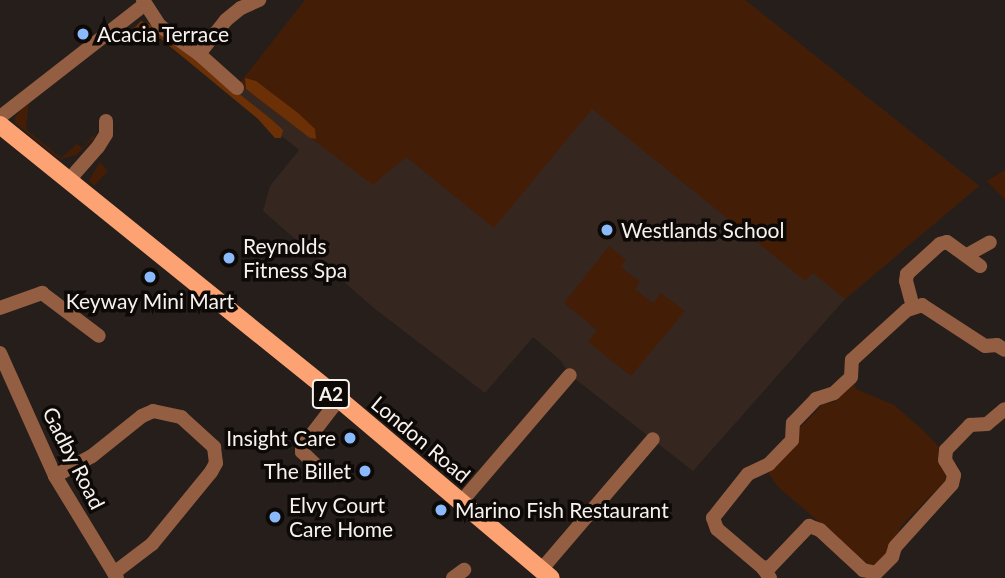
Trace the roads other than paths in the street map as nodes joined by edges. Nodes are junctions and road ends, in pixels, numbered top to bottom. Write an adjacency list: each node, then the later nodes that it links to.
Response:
1 (259, 0): 3 (street)
2 (145, 3): 3 (street); 6 (street)
3 (198, 54): 4 (street)
4 (237, 88)
5 (106, 121): 7 (street)
6 (2, 128): 7 (main road, London Road / A2)
7 (68, 181): 17 (main road, London Road / A2)
8 (990, 242): 9 (street)
9 (967, 256): 10 (street); 11 (street)
10 (980, 266)
11 (913, 307): 14 (street); 23 (street)
12 (0, 309): 13 (street)
13 (92, 337)
14 (1005, 350)
15 (0, 353): 21 (street, Gadby Road)
16 (570, 375): 22 (street)
17 (339, 400): 20 (street); 22 (main road, London Road / A2)
18 (1005, 409): 23 (street)
19 (653, 439): 24 (street)
20 (325, 474)
21 (55, 475): 25 (street, Gadby Road); 25 (street)
22 (461, 502): 24 (main road, London Road / A2)
23 (766, 573)
24 (546, 574)
25 (115, 576)

